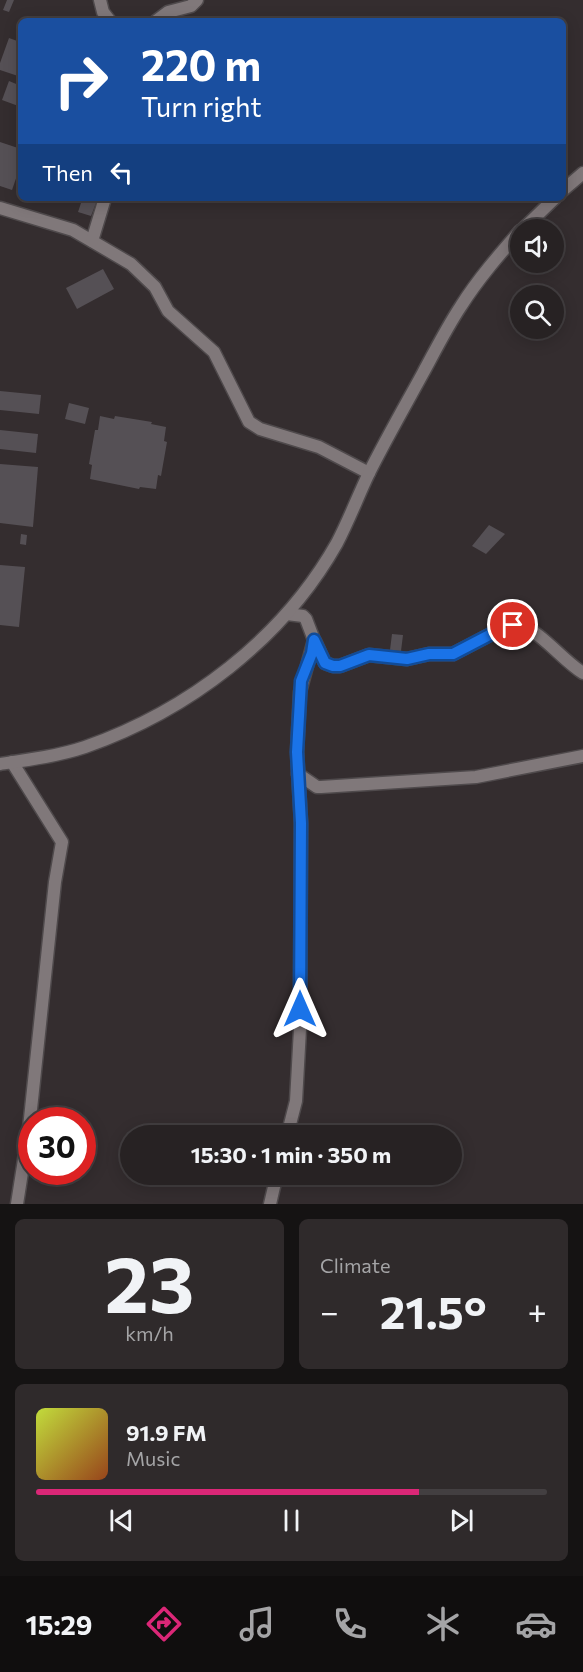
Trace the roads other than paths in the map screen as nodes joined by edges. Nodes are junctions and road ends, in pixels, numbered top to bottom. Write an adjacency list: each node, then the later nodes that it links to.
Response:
1 (100, 0): 3 (street)
2 (197, 0): 4 (street)
3 (108, 18)
4 (160, 18)
5 (583, 173): 6 (street)
6 (566, 188)
7 (104, 201): 11 (street)
8 (552, 201): 10 (street)
9 (0, 208): 11 (street)
10 (533, 219)
11 (92, 241): 13 (street)
12 (510, 243): 13 (street)
13 (369, 474): 14 (street)
14 (286, 614): 15 (street); 18 (street)
15 (314, 640): 16 (street); 19 (street)
16 (583, 673)
17 (583, 756): 19 (street)
18 (6, 763): 22 (street)
19 (298, 774): 20 (street)
20 (290, 1125)
21 (274, 1185): 23 (street)
22 (17, 1204)
23 (270, 1204)

